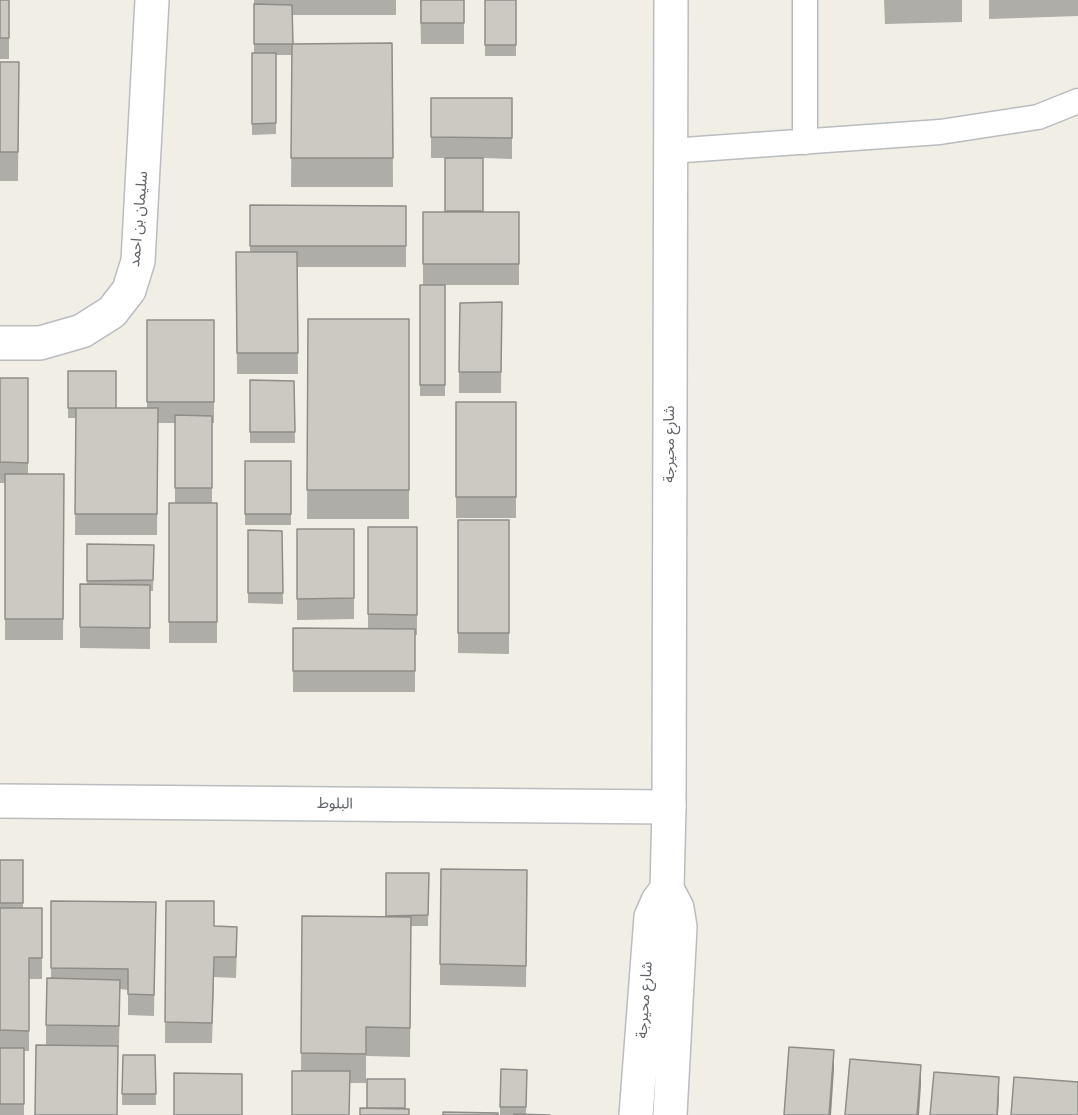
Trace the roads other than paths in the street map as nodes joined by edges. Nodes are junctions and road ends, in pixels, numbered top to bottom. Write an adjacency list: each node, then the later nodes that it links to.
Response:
1 (152, 0): 7 (street, سليمان بن احمد)
2 (671, 0): 6 (street, شارع محيرجة)
3 (805, 0): 5 (lane)
4 (1078, 101): 5 (lane)
5 (805, 142): 6 (lane)
6 (670, 151): 9 (street, شارع محيرجة)
7 (0, 343)
8 (0, 801): 9 (street, البلوط)
9 (669, 807): 10 (street, شارع محيرجة)
10 (667, 889): 11 (street, شارع محيرجة); 12 (street, شارع محيرجة)
11 (636, 1115)
12 (670, 1115)

